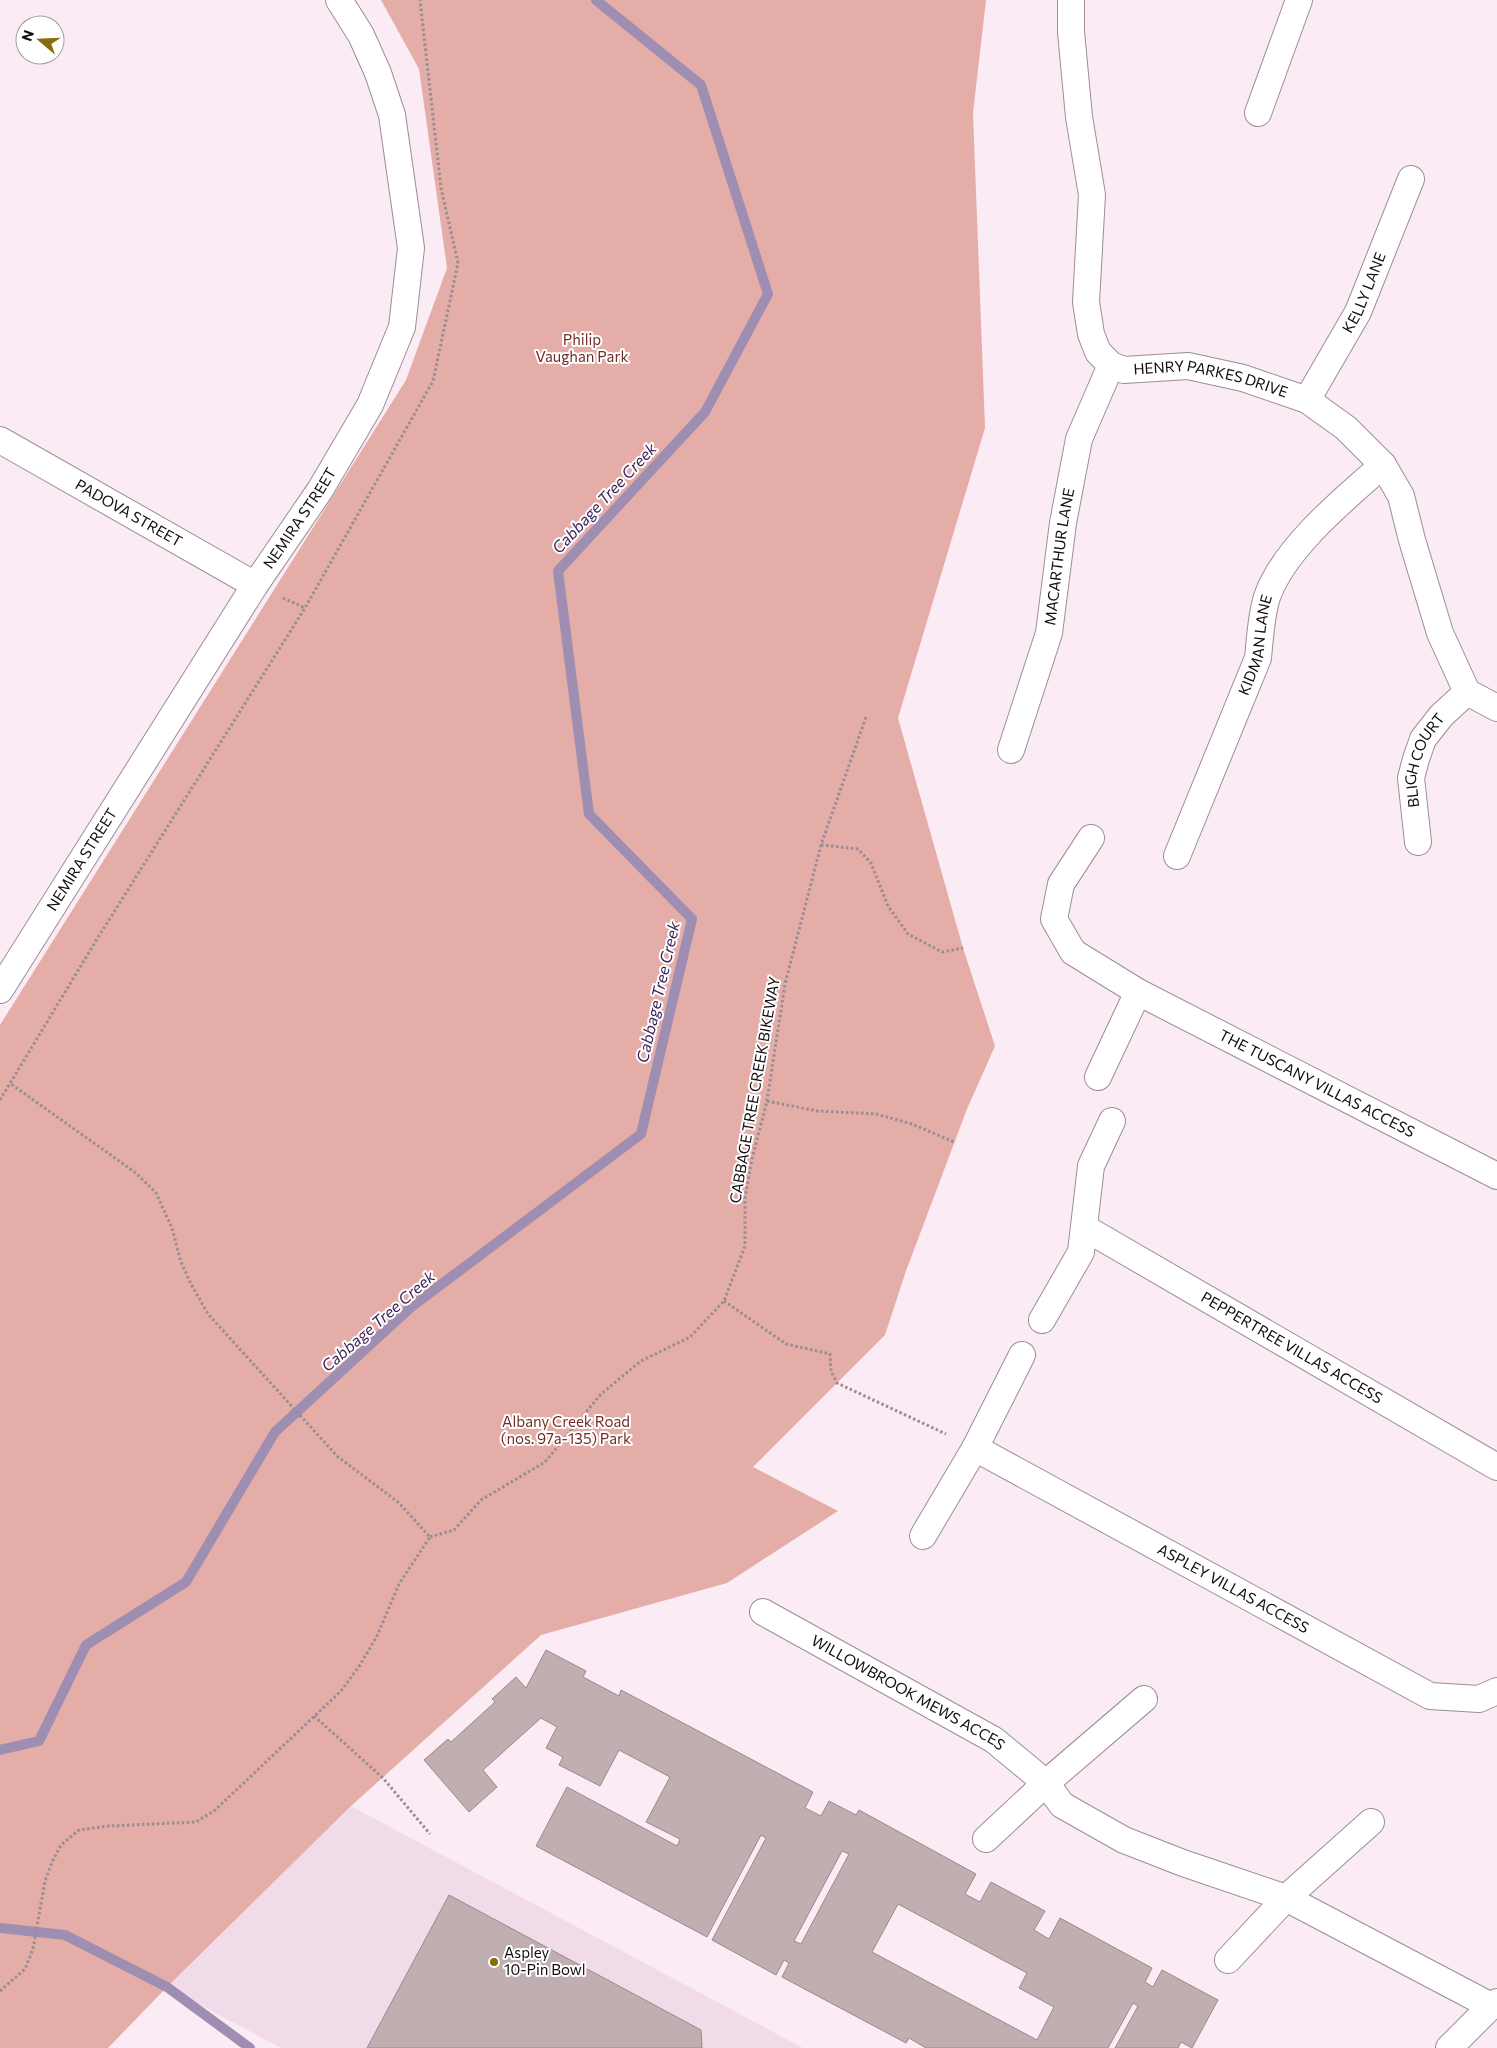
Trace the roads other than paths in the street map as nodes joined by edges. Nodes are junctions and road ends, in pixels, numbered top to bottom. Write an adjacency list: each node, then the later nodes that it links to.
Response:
1 (339, 0): 10 (street, NEMIRA STREET)
2 (1071, 0): 6 (street, HENRY PARKES DRIVE)
3 (1299, 0): 4 (street)
4 (1258, 113)
5 (1410, 179): 7 (street, KELLY LANE)
6 (1111, 365): 7 (street, HENRY PARKES DRIVE); 13 (street, MACARTHUR LANE)
7 (1307, 400): 9 (street, HENRY PARKES DRIVE)
8 (0, 440): 10 (street, PADOVA STREET)
9 (1384, 465): 11 (street, HENRY PARKES DRIVE); 16 (street, KIDMAN LANE)
10 (255, 585): 17 (street, NEMIRA STREET)
11 (1468, 692): 12 (street); 15 (street, BLIGH COURT)
12 (1497, 708)
13 (1010, 750)
14 (1091, 838): 18 (street, THE TUSCANY VILLAS ACCESS)
15 (1418, 842)
16 (1176, 856)
17 (0, 990)
18 (1138, 992): 19 (street); 21 (street, THE TUSCANY VILLAS ACCESS)
19 (1098, 1077)
20 (1112, 1121): 22 (street)
21 (1497, 1176)
22 (1085, 1228): 23 (street); 26 (street, PEPPERTREE VILLAS ACCESS)
23 (1042, 1320)
24 (1022, 1355): 25 (street)
25 (975, 1448): 27 (street); 29 (street, ASPLEY VILLAS ACCESS)
26 (1497, 1467)
27 (923, 1536)
28 (763, 1612): 31 (street, WILLOWBROOK MEWS ACCES)
29 (1497, 1691)
30 (1144, 1699): 31 (street)
31 (1046, 1783): 33 (street); 34 (street, WILLOWBROOK MEWS ACCES)
32 (1371, 1822): 34 (street)
33 (986, 1839)
34 (1286, 1898): 35 (street); 36 (street, WILLOWBROOK MEWS ACCES)
35 (1228, 1960)
36 (1494, 2004): 37 (street, WILLOWBROOK MEWS ACCES)
37 (1449, 2048)

